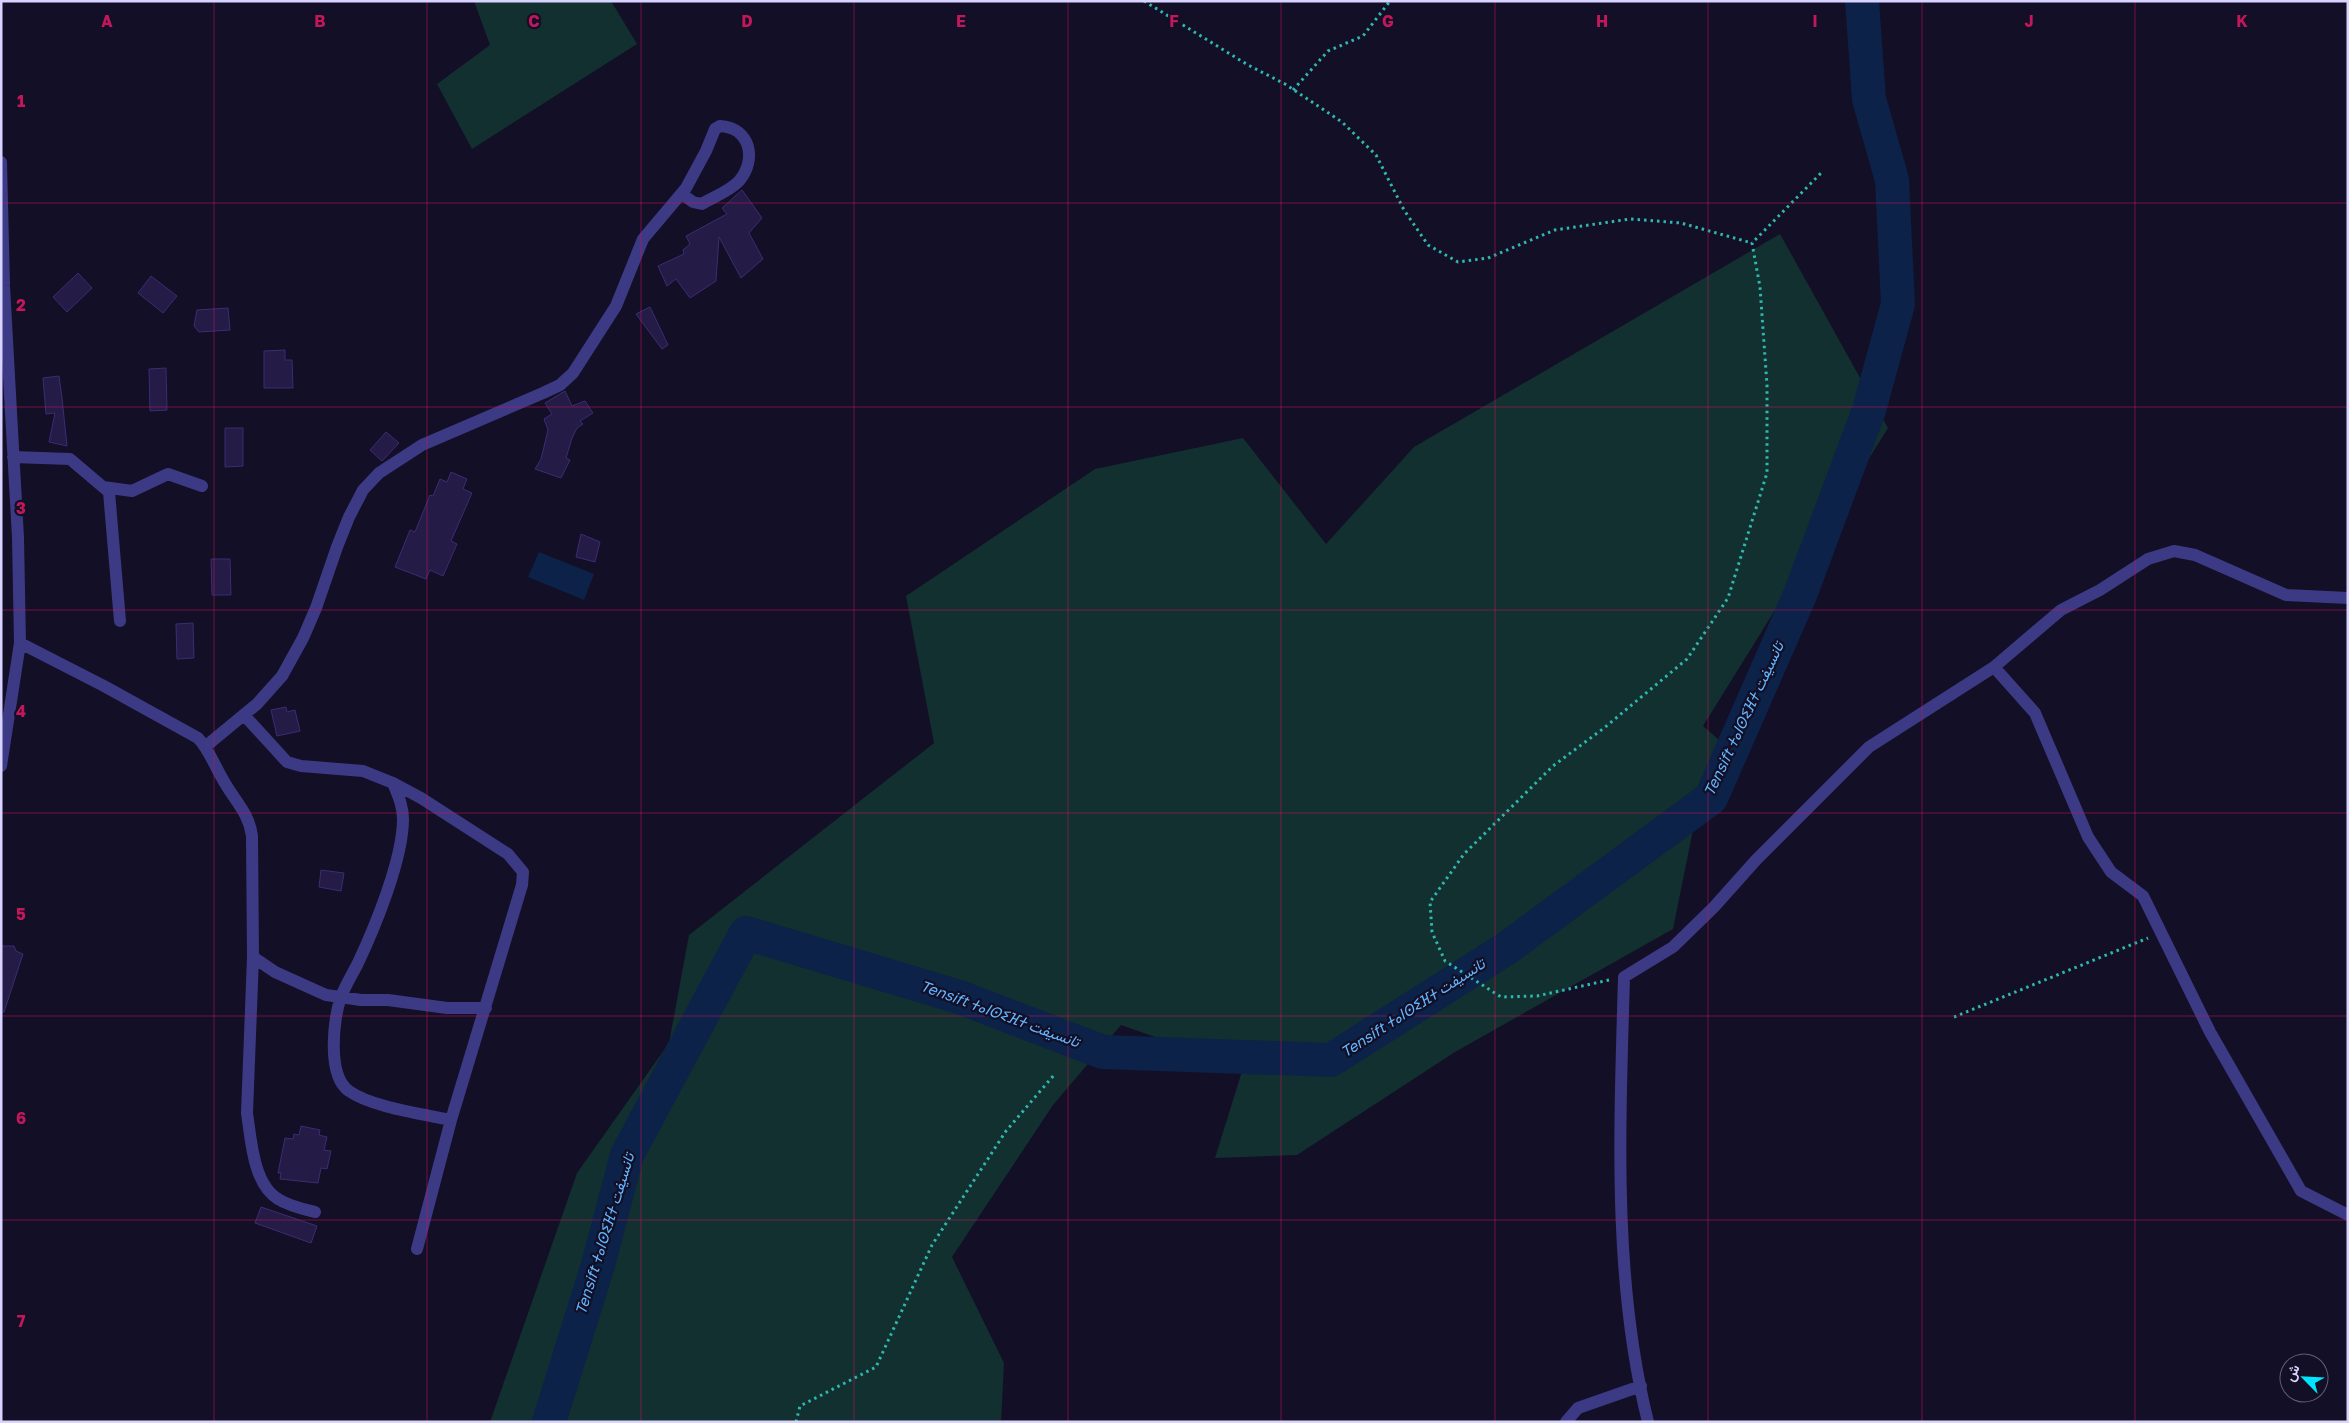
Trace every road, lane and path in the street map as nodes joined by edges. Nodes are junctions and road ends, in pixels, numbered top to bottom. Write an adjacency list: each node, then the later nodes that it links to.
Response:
1 (1144, 1): 3 (path)
2 (1390, 1): 3 (path)
3 (1292, 90): 7 (path)
4 (1, 162): 8 (street)
5 (1823, 172): 7 (path)
6 (682, 194): 6 (street); 15 (street)
7 (1752, 243): 21 (path)
8 (13, 457): 10 (street); 13 (street)
9 (202, 486): 10 (street)
10 (103, 487): 12 (street)
11 (2348, 598): 14 (street)
12 (120, 621)
13 (20, 643): 16 (street); 17 (street)
14 (1994, 667): 19 (street); 21 (street)
15 (244, 715): 16 (street); 18 (street)
16 (206, 746): 20 (street)
17 (1, 766)
18 (393, 783): 22 (street); 23 (street)
19 (2161, 933): 24 (path); 28 (street)
20 (253, 957): 22 (street); 27 (street)
21 (1624, 977): 30 (street)
22 (341, 998): 23 (street); 26 (street)
23 (486, 1008): 26 (street)
24 (1954, 1017)
25 (1054, 1075): 31 (path)
26 (451, 1120): 29 (street)
27 (315, 1212)
28 (2348, 1215)
29 (417, 1249)
30 (1641, 1386): 32 (street); 33 (street)
31 (796, 1422)
32 (1566, 1422)
33 (1648, 1422)

